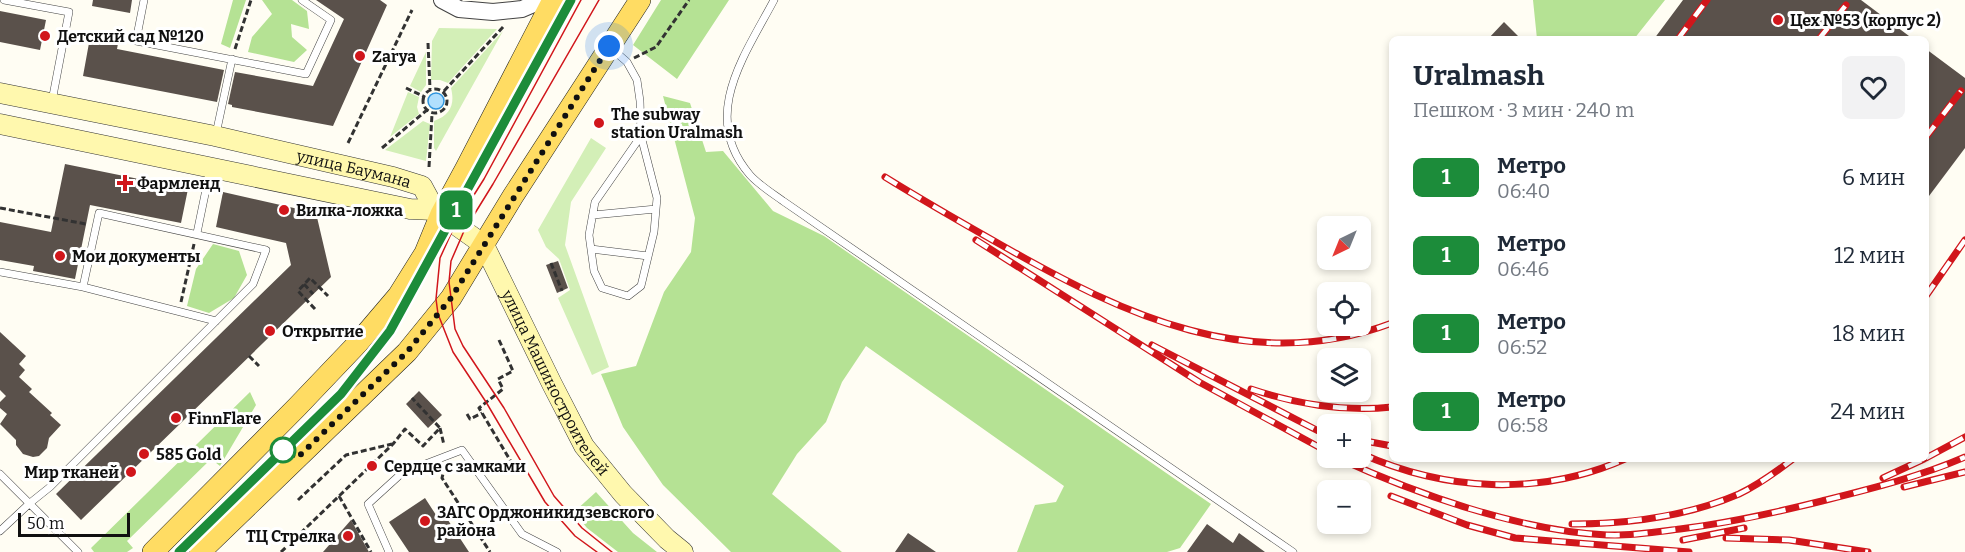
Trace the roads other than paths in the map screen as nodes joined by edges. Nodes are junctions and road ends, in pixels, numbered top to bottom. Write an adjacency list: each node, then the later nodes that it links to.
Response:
1 (4, 0): 12 (lane)
2 (144, 0): 10 (lane)
3 (302, 0): 10 (lane)
4 (442, 0): 5 (street)
5 (543, 0)
6 (553, 0): 18 (main road)
7 (640, 0): 9 (main road)
8 (774, 0): 36 (lane)
9 (609, 46): 15 (lane); 21 (main road)
10 (232, 59): 14 (lane)
11 (0, 93): 12 (main road, улица Баумана)
12 (52, 104): 14 (main road, улица Баумана)
13 (0, 124): 16 (main road, улица Баумана)
14 (215, 136): 18 (main road, улица Баумана)
15 (641, 136): 17 (lane); 19 (lane)
16 (211, 167): 18 (main road, улица Баумана); 20 (lane)
17 (656, 208): 19 (lane); 23 (lane)
18 (438, 212): 21 (main road, улица Машиностроителей); 31 (main road)
19 (593, 215): 22 (lane)
20 (196, 233): 25 (lane); 26 (lane)
21 (484, 245): 32 (main road); 35 (main road, улица Машиностроителей)
22 (591, 249): 23 (lane); 23 (lane)
23 (648, 256)
24 (0, 272): 25 (lane)
25 (83, 287): 26 (lane)
26 (216, 321): 28 (lane)
27 (0, 474): 28 (lane)
28 (30, 503): 29 (lane); 30 (lane)
29 (1, 527)
30 (78, 552)
31 (153, 552)
32 (200, 552)
33 (389, 552): 34 (lane)
34 (558, 552)
35 (683, 552)
36 (1293, 552)

